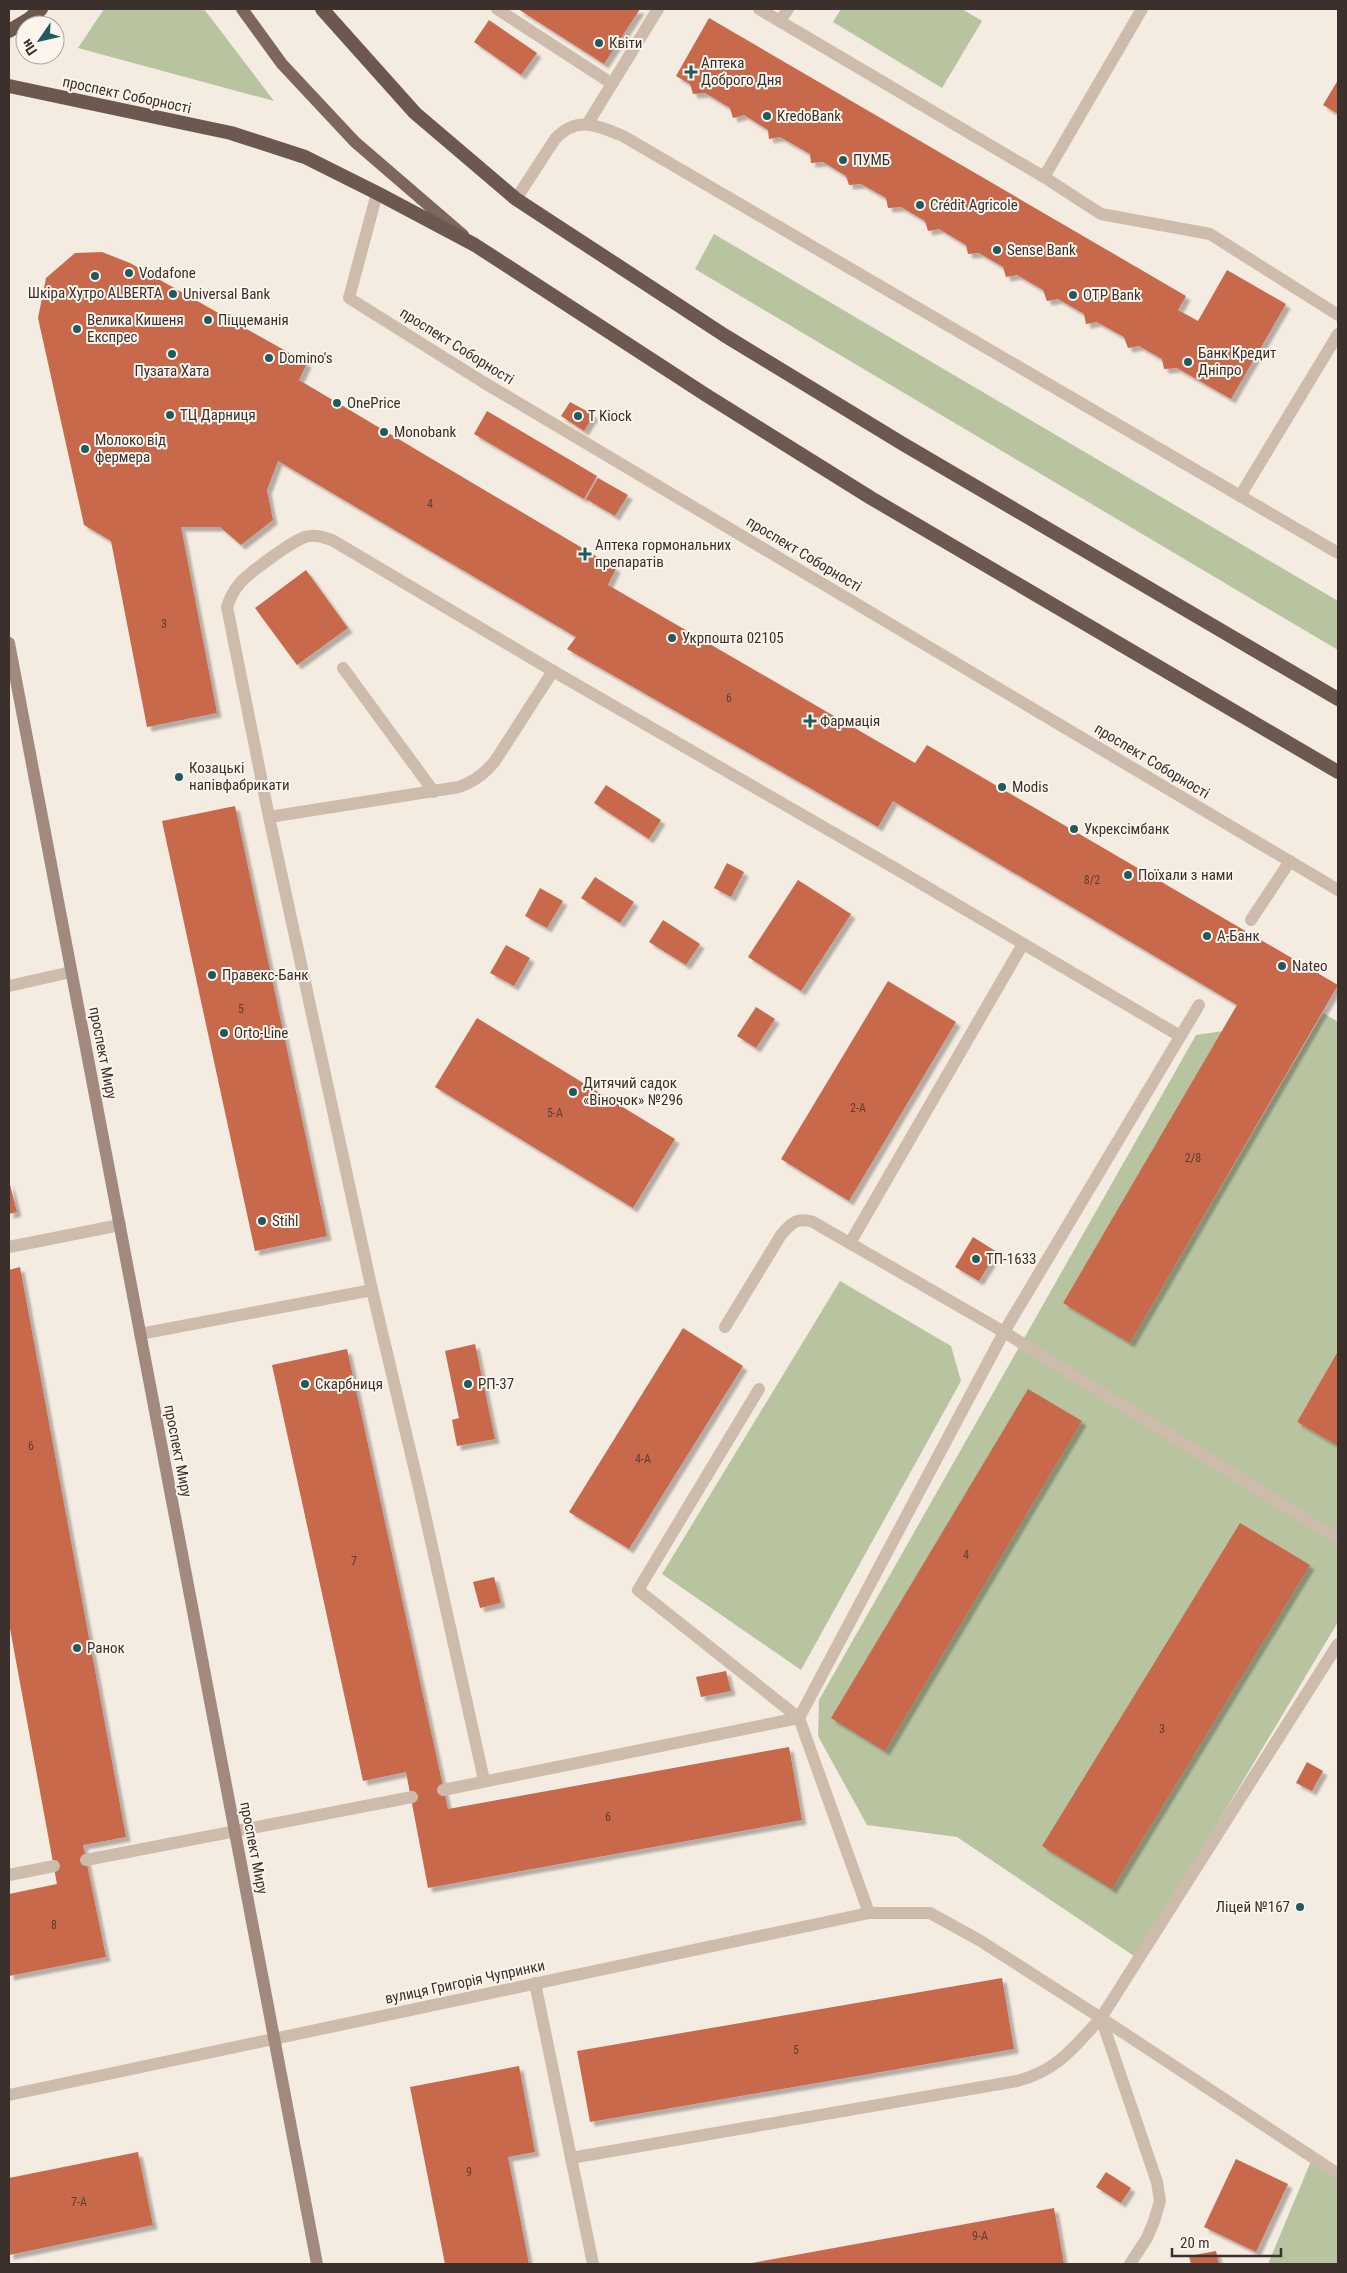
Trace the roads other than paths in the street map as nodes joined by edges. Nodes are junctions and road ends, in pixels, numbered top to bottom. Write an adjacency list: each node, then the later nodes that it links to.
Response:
1 (41, 9): 10 (highway)
2 (242, 9): 17 (main road, проспект Соборності)
3 (322, 9): 16 (highway)
4 (497, 9): 11 (street)
5 (658, 9): 11 (street)
6 (759, 9): 9 (street)
7 (788, 9): 9 (street)
8 (1142, 9): 14 (street)
9 (780, 21): 14 (street)
10 (9, 31)
11 (611, 83): 13 (street)
12 (9, 86): 15 (highway, проспект Соборності)
13 (588, 123): 16 (street); 20 (street)
14 (1044, 177): 18 (street)
15 (377, 193): 17 (highway, проспект Соборності); 29 (street, проспект Соборності)
16 (516, 199): 25 (highway)
17 (475, 245): 26 (highway, проспект Соборності)
18 (1338, 315)
19 (1338, 334): 20 (street)
20 (1240, 496): 21 (street)
21 (1338, 553)
22 (9, 643): 33 (main road, проспект Миру)
23 (343, 668): 27 (street)
24 (553, 671): 27 (street); 28 (street); 32 (street)
25 (1338, 698)
26 (1338, 772)
27 (434, 792): 28 (street)
28 (270, 817): 40 (street)
29 (1290, 861): 30 (street, проспект Соборності); 31 (street)
30 (1338, 890)
31 (1251, 920)
32 (1023, 944): 36 (street); 38 (street)
33 (71, 972): 34 (street); 37 (main road, проспект Миру)
34 (9, 986)
35 (1199, 1005): 36 (street)
36 (1180, 1036): 42 (street)
37 (120, 1225): 39 (street); 43 (main road, проспект Миру)
38 (850, 1243): 41 (street); 42 (street)
39 (9, 1247)
40 (372, 1290): 43 (street); 48 (street)
41 (725, 1327)
42 (1004, 1332): 45 (street); 47 (street)
43 (140, 1334): 51 (main road, проспект Миру)
44 (759, 1389): 47 (street)
45 (1338, 1539)
46 (1338, 1644): 57 (street)
47 (798, 1718): 48 (street); 55 (street)
48 (484, 1780): 49 (street)
49 (443, 1790)
50 (412, 1797): 51 (street)
51 (234, 1830): 52 (street); 58 (main road, проспект Миру)
52 (86, 1860)
53 (54, 1866): 54 (street)
54 (9, 1875)
55 (869, 1913): 56 (street, вулиця Григорія Чупринки); 57 (street, вулиця Григорія Чупринки)
56 (535, 1983): 58 (street, вулиця Григорія Чупринки); 60 (street)
57 (1101, 2018): 60 (street); 61 (street); 64 (street)
58 (273, 2039): 59 (street, вулиця Григорія Чупринки); 62 (main road, проспект Миру)
59 (9, 2095)
60 (571, 2158): 63 (street)
61 (1337, 2171)
62 (317, 2264)
63 (593, 2264)
64 (1130, 2264)

